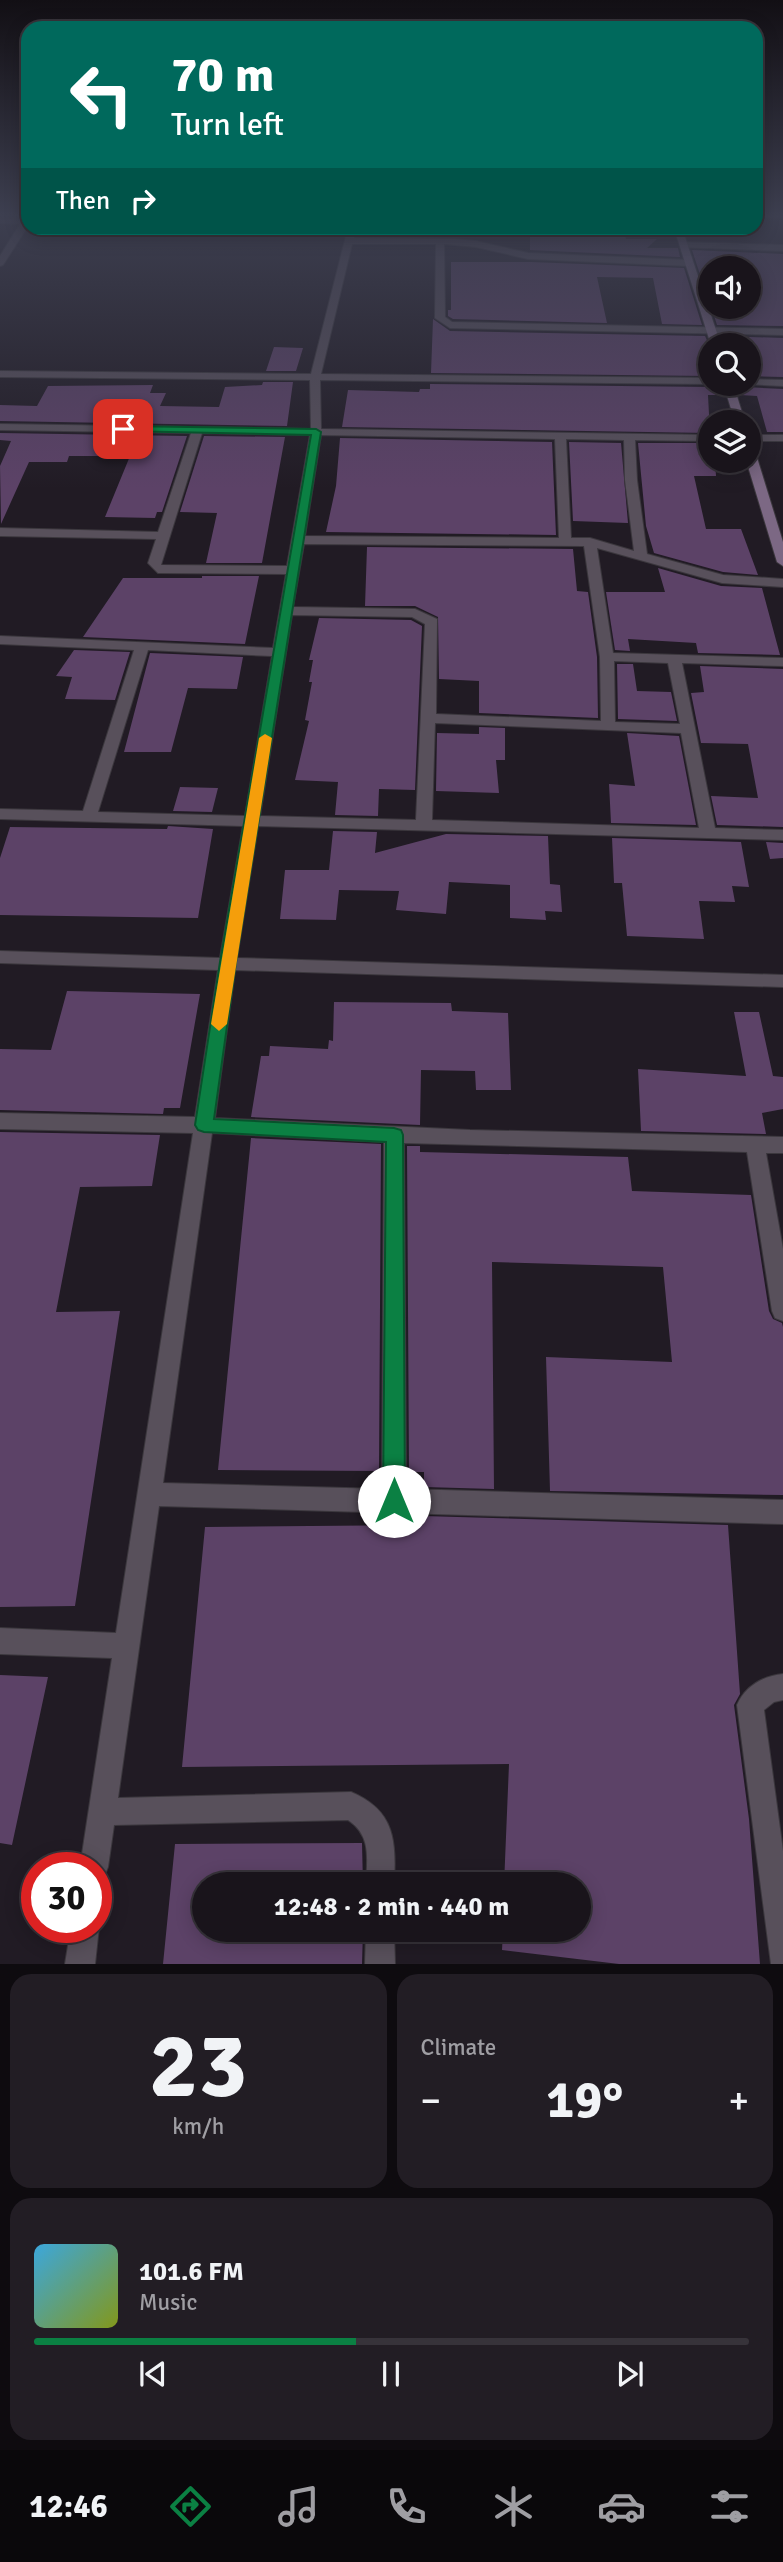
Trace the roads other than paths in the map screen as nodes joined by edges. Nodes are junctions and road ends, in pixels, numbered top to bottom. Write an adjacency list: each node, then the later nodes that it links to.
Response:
1 (333, 306): 7 (street)
2 (440, 306): 4 (street)
3 (704, 306): 4 (street)
4 (712, 331): 5 (street)
5 (783, 332)
6 (0, 374): 7 (street)
7 (315, 378): 8 (street); 13 (street)
8 (698, 381)
9 (761, 382): 10 (street)
10 (783, 383)
11 (0, 427): 12 (street)
12 (197, 430): 13 (street); 21 (street)
13 (316, 432): 14 (street); 22 (street)
14 (560, 438): 15 (street); 23 (street)
15 (629, 438): 16 (street); 26 (street)
16 (698, 438)
17 (761, 438): 18 (street)
18 (783, 438)
19 (756, 473): 25 (street)
20 (0, 532): 21 (street)
21 (164, 536): 28 (street)
22 (298, 540): 23 (street); 28 (street)
23 (565, 542): 24 (street)
24 (590, 542): 26 (street); 34 (street)
25 (781, 548): 27 (street)
26 (640, 556): 29 (street)
27 (783, 562)
28 (293, 570): 30 (street)
29 (783, 583)
30 (286, 611): 33 (street); 37 (street)
31 (0, 640): 32 (street)
32 (142, 647): 33 (street); 41 (street)
33 (279, 652): 42 (street)
34 (607, 657): 35 (street); 38 (street)
35 (674, 659): 36 (street); 39 (street)
36 (783, 662)
37 (428, 718): 38 (street); 43 (street)
38 (608, 726): 39 (street)
39 (687, 729): 44 (street)
40 (0, 814): 41 (street)
41 (89, 816): 42 (street)
42 (251, 820): 43 (street); 47 (street)
43 (424, 826): 44 (street)
44 (708, 833): 45 (street)
45 (783, 835)
46 (0, 957): 47 (street)
47 (228, 962): 48 (street); 50 (street)
48 (783, 981)
49 (0, 1121): 50 (street)
50 (204, 1125): 51 (street); 55 (street)
51 (394, 1135): 52 (street); 56 (street)
52 (755, 1144): 53 (street); 54 (street)
53 (783, 1145)
54 (783, 1311)
55 (150, 1494): 56 (street); 59 (street)
56 (394, 1501): 57 (street)
57 (783, 1512)
58 (0, 1641): 59 (street)
59 (127, 1646): 61 (street)
60 (783, 1687): 66 (street)
61 (102, 1812): 62 (street); 63 (street)
62 (96, 1852)
63 (380, 1872)
64 (380, 1942): 68 (street)
65 (83, 1943): 67 (street)
66 (783, 1958)
67 (80, 1964)
68 (380, 1964)

